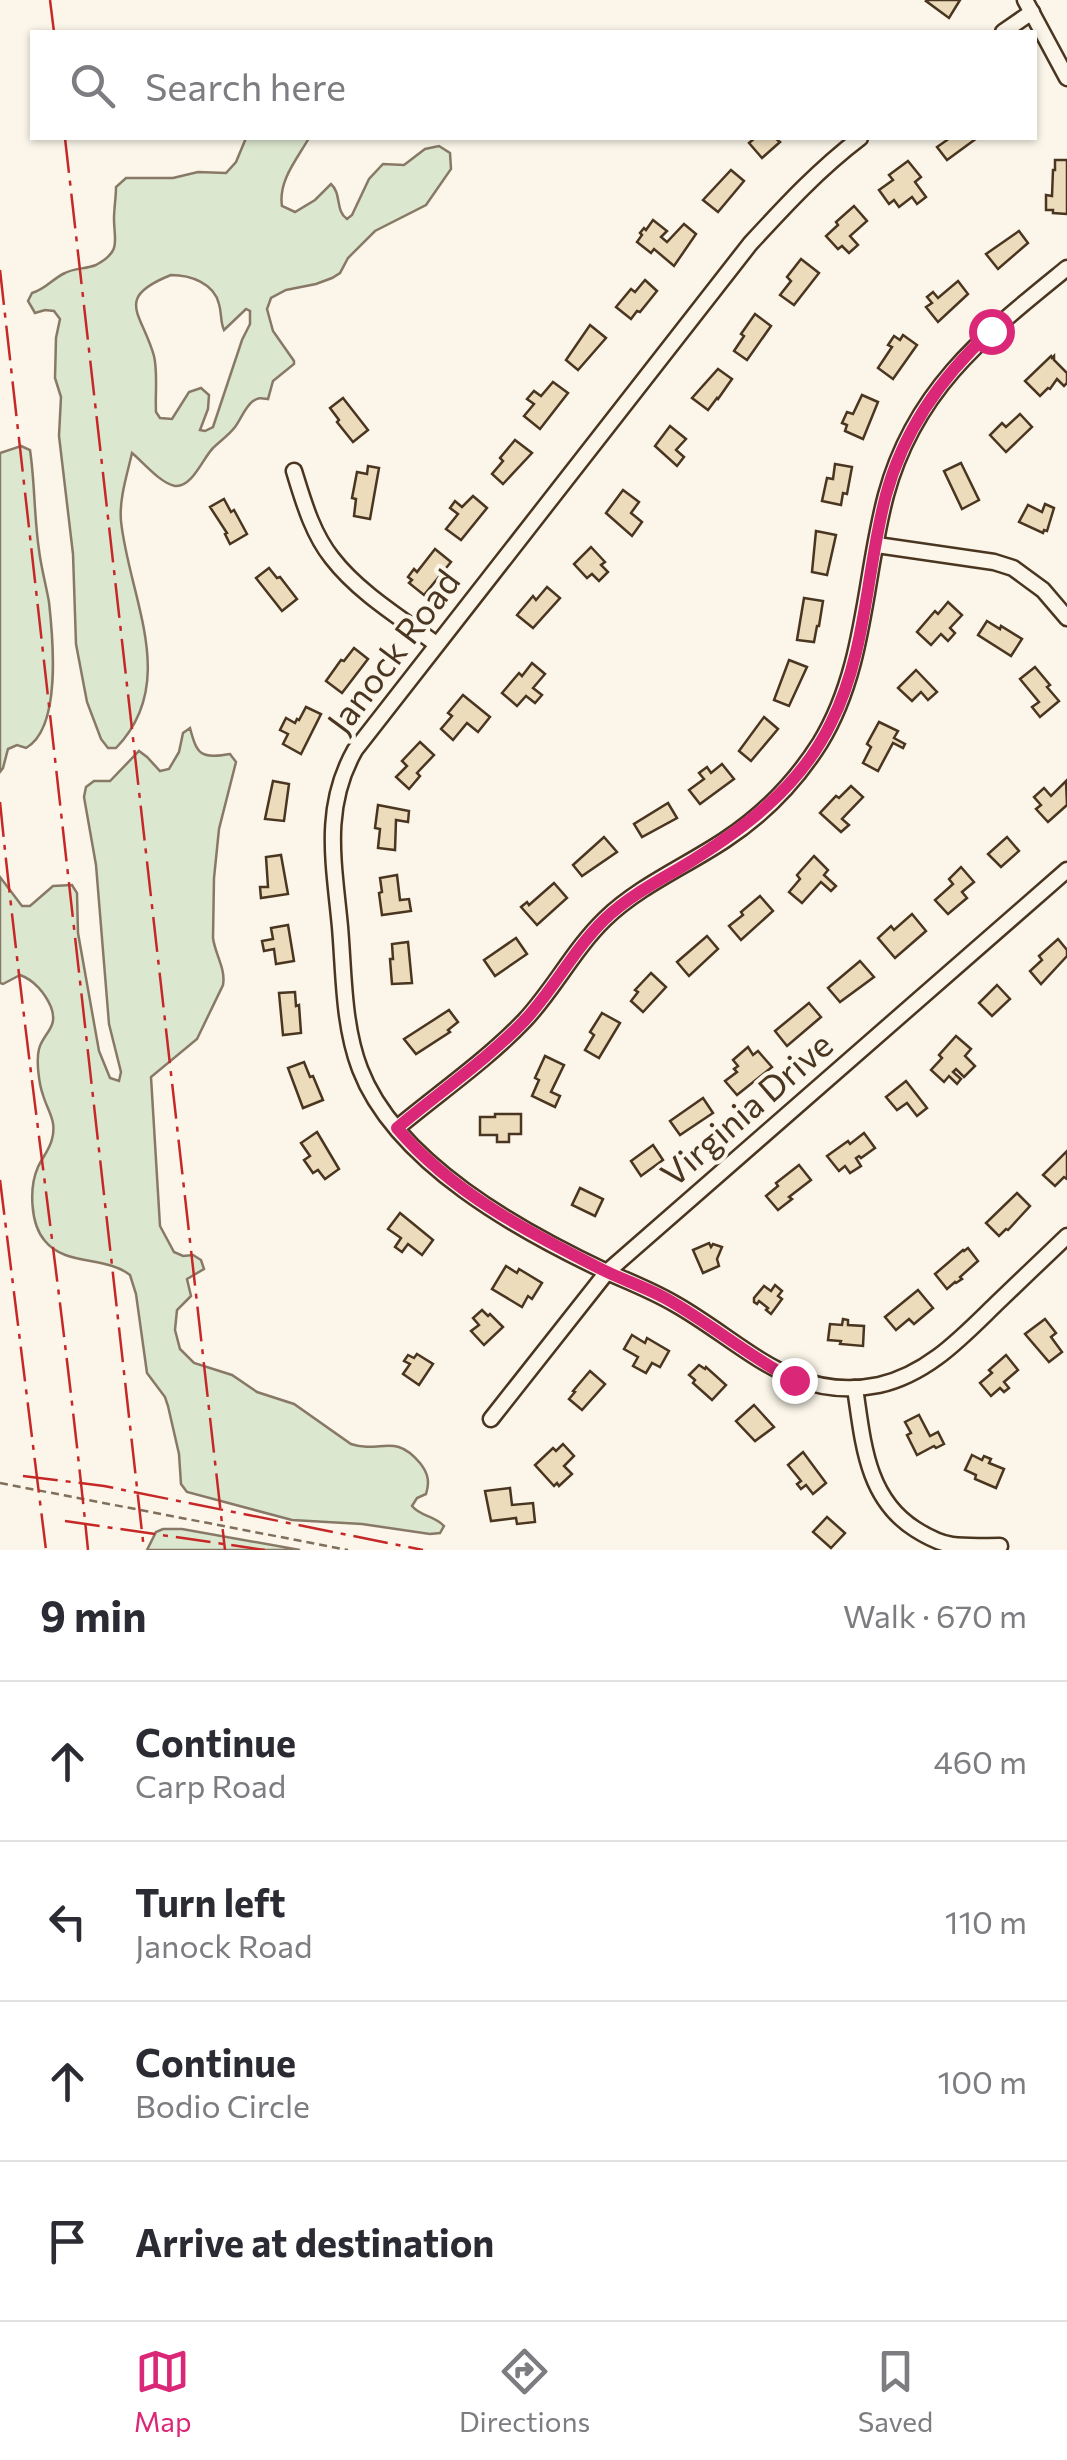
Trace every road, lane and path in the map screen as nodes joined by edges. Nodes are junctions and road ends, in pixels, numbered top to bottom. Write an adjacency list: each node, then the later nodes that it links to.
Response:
1 (1028, 6): 2 (street); 3 (street)
2 (1005, 30)
3 (1067, 78)
4 (857, 140): 9 (street, Janock Road)
5 (1067, 268): 7 (street)
6 (294, 471): 9 (street)
7 (876, 545): 8 (street); 11 (street)
8 (1067, 618)
9 (436, 644): 11 (street, Janock Road)
10 (1067, 870): 13 (street, Virginia Drive)
11 (397, 1128): 13 (street, Janock Road)
12 (1067, 1236): 14 (street, Janock Road)
13 (607, 1272): 14 (street, Janock Road); 15 (street, Virginia Drive)
14 (855, 1388): 17 (street)
15 (491, 1419)
16 (0, 1483): 18 (path)
17 (1000, 1546)
18 (348, 1550)

